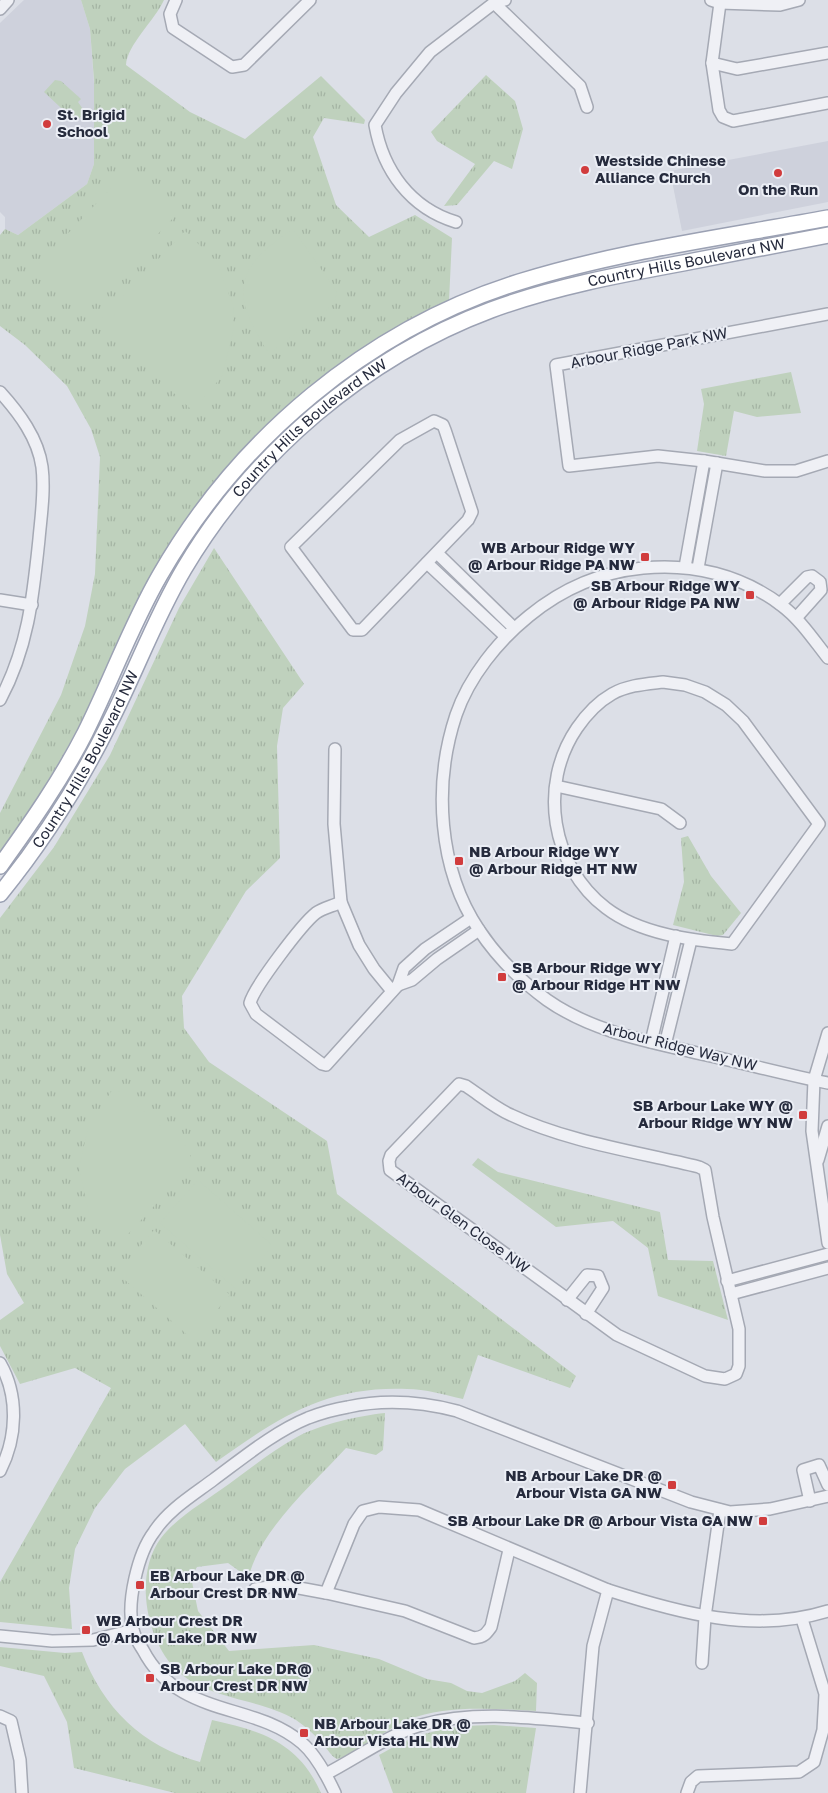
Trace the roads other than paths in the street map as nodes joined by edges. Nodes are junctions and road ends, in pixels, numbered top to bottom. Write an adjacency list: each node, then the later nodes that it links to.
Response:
1 (8, 0): 8 (street)
2 (176, 0): 3 (street)
3 (310, 0)
4 (799, 0): 7 (street)
5 (498, 1): 12 (street); 14 (street)
6 (716, 1): 7 (street); 10 (street)
7 (755, 2)
8 (0, 8)
9 (828, 53): 10 (street)
10 (712, 63): 11 (street)
11 (828, 103)
12 (586, 107)
13 (828, 218): 36 (main road, Country Hills Boulevard NW)
14 (456, 222)
15 (828, 235): 37 (main road, Country Hills Boulevard NW)
16 (828, 314): 18 (street, Arbour Ridge Park NW)
17 (0, 392): 27 (street)
18 (704, 461): 20 (street, Arbour Ridge Park NW); 23 (street)
19 (828, 461): 20 (street, Arbour Ridge Park NW)
20 (717, 463): 24 (street)
21 (437, 553): 22 (street); 22 (street); 29 (street)
22 (426, 563): 30 (street)
23 (685, 567): 24 (street, Arbour Ridge Way NW); 29 (street, Arbour Ridge Way NW)
24 (698, 568): 26 (street, Arbour Ridge Way NW)
25 (0, 600): 27 (street)
26 (780, 604): 28 (street, Arbour Ridge Way NW); 28 (street)
27 (32, 605): 32 (street)
28 (796, 618): 31 (street, Arbour Ridge Way NW)
29 (514, 627): 30 (street, Arbour Ridge Way NW)
30 (505, 636): 39 (street, Arbour Ridge Way NW)
31 (828, 658)
32 (0, 700)
33 (335, 749): 38 (street)
34 (556, 786): 35 (street); 41 (street); 42 (street)
35 (680, 823)
36 (0, 866)
37 (0, 894)
38 (341, 902): 43 (street); 43 (street)
39 (472, 918): 40 (street, Arbour Ridge Way NW); 43 (street)
40 (479, 930): 43 (street); 45 (street, Arbour Ridge Way NW)
41 (676, 936): 42 (street); 45 (street)
42 (691, 940): 46 (street)
43 (395, 988)
44 (828, 1033): 47 (street)
45 (651, 1042): 46 (street, Arbour Ridge Way NW)
46 (665, 1045): 47 (street, Arbour Ridge Way NW)
47 (814, 1080): 48 (street, Arbour Ridge Way NW); 50 (street)
48 (828, 1083)
49 (828, 1126): 50 (street)
50 (818, 1161): 51 (street)
51 (828, 1243)
52 (828, 1254): 54 (street)
53 (828, 1268): 55 (street)
54 (727, 1281): 55 (street, Arbour Glen Close NW); 56 (street, Arbour Glen Close NW)
55 (731, 1294): 57 (street, Arbour Glen Close NW)
56 (567, 1300): 57 (street, Arbour Glen Close NW); 57 (street)
57 (586, 1314)
58 (0, 1363): 59 (street)
59 (0, 1471)
60 (828, 1485): 62 (street)
61 (828, 1496): 62 (street)
62 (810, 1501): 63 (street)
63 (720, 1510): 69 (street); 71 (street)
64 (509, 1550): 66 (street); 67 (street); 67 (street)
65 (255, 1589): 67 (street)
66 (608, 1590): 69 (street); 75 (street)
67 (326, 1593)
68 (828, 1611): 70 (street)
69 (705, 1617): 70 (street); 73 (street)
70 (802, 1619): 80 (street)
71 (133, 1630): 72 (street); 76 (street)
72 (0, 1636)
73 (702, 1663)
74 (0, 1716): 77 (street)
75 (588, 1723): 76 (street); 79 (street)
76 (326, 1774): 78 (street)
77 (22, 1793)
78 (335, 1793)
79 (580, 1793)
80 (687, 1793)

